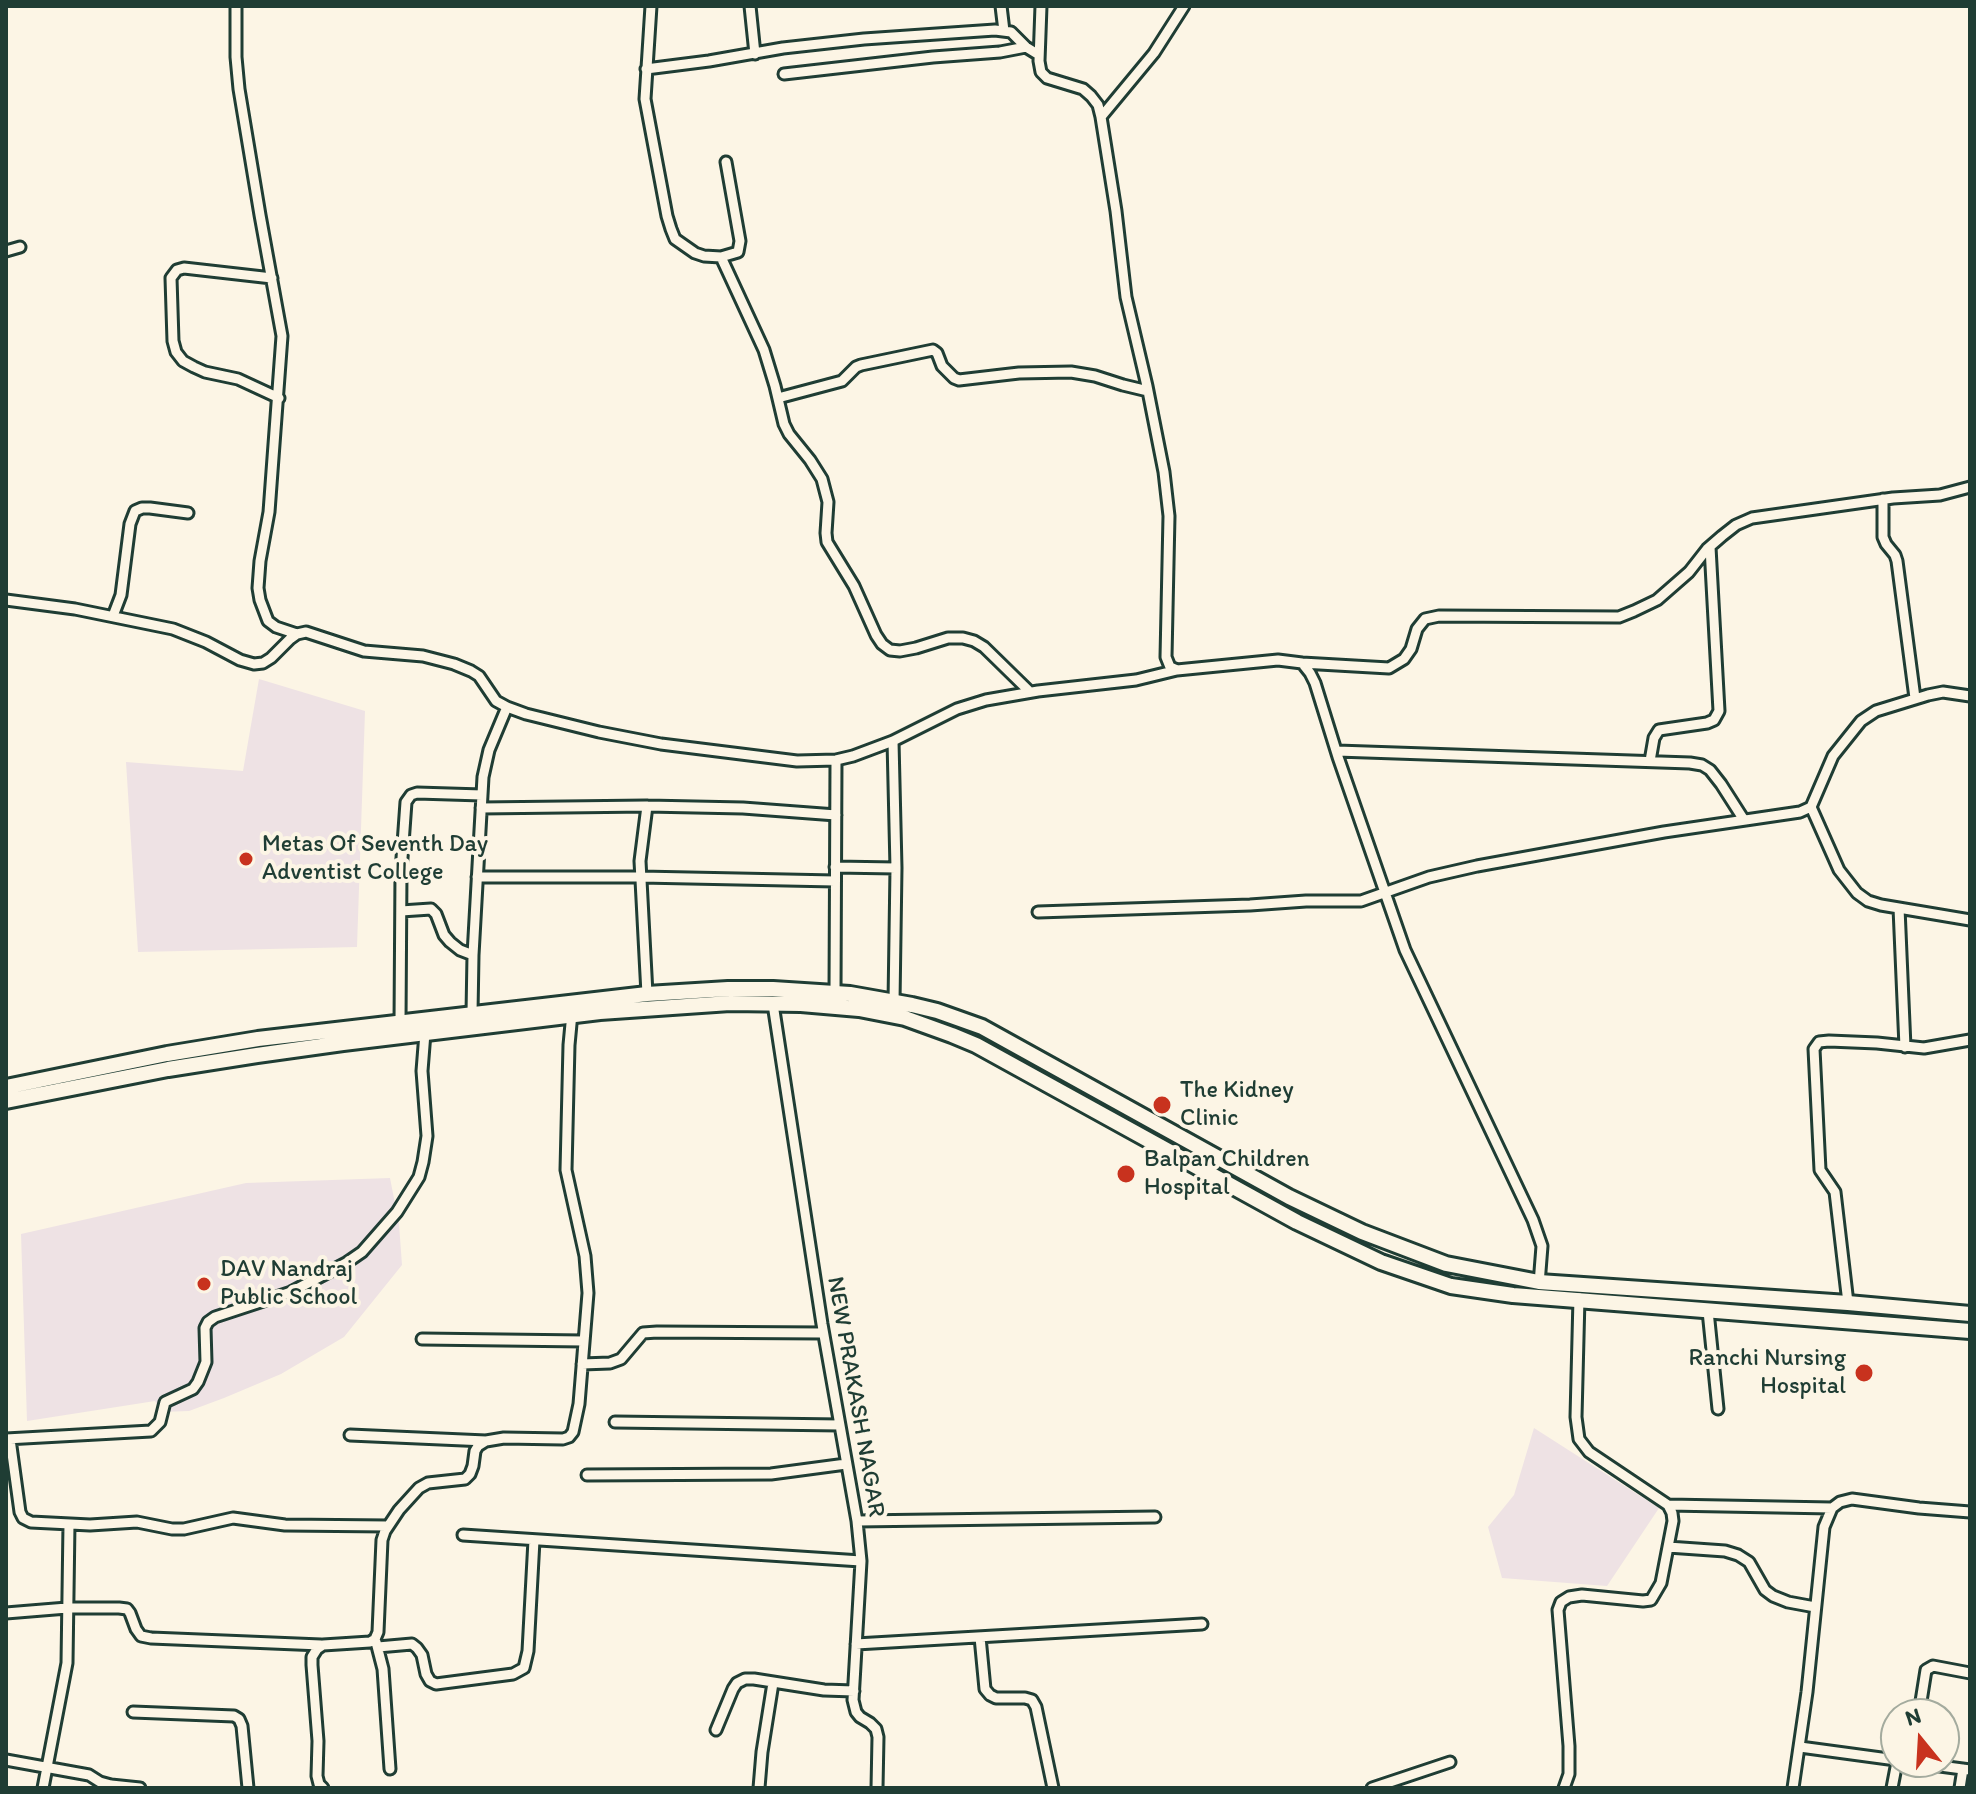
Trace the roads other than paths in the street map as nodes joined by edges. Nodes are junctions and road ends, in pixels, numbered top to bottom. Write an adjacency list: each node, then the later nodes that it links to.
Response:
1 (236, 6): 18 (street)
2 (651, 6): 11 (street)
3 (750, 6): 9 (street)
4 (1001, 6): 7 (street)
5 (1041, 6): 10 (street)
6 (1184, 6): 13 (street)
7 (1004, 31): 8 (street); 9 (street)
8 (1026, 47): 10 (street); 12 (street)
9 (755, 54): 11 (street)
10 (1039, 55): 13 (street)
11 (646, 69): 17 (street)
12 (784, 74)
13 (1101, 117): 19 (street)
14 (726, 162): 17 (street)
15 (20, 247): 16 (street)
16 (6, 251)
17 (721, 257): 21 (street)
18 (272, 278): 20 (street); 20 (street)
19 (1148, 391): 21 (street); 30 (street)
20 (279, 398): 28 (street)
21 (778, 398): 31 (street)
22 (1970, 487): 23 (street)
23 (1883, 499): 25 (street); 33 (street)
24 (188, 513): 27 (street)
25 (1710, 547): 29 (street); 38 (street)
26 (6, 600): 27 (street)
27 (113, 616): 28 (street)
28 (297, 634): 34 (street)
29 (1302, 663): 30 (street); 36 (street)
30 (1177, 670): 31 (street)
31 (1030, 692): 35 (street)
32 (1970, 696): 33 (street)
33 (1915, 698): 41 (street)
34 (507, 707): 37 (street); 39 (street)
35 (893, 741): 37 (street); 46 (street)
36 (1337, 751): 38 (street); 50 (street)
37 (836, 760): 43 (street)
38 (1650, 761): 44 (street)
39 (482, 795): 42 (street); 52 (street)
40 (647, 806): 42 (street); 43 (street); 48 (street)
41 (1811, 807): 44 (street); 51 (street)
42 (481, 808): 47 (street)
43 (836, 815): 45 (street)
44 (1744, 820): 50 (street)
45 (835, 867): 46 (street); 49 (street)
46 (896, 868): 58 (street)
47 (477, 877): 48 (street); 55 (street)
48 (641, 877): 49 (street); 57 (street)
49 (835, 881): 56 (street)
50 (1385, 892): 53 (street); 68 (street)
51 (1899, 908): 54 (street); 65 (street)
52 (401, 911): 55 (street); 62 (street)
53 (1038, 912)
54 (1970, 920)
55 (473, 955): 61 (street)
56 (835, 993): 57 (main road); 58 (main road)
57 (647, 994): 60 (main road)
58 (894, 1002): 68 (main road)
59 (773, 1004): 60 (main road); 68 (main road); 74 (street, NEW PRAKASH NAGAR)
60 (573, 1009): 61 (main road); 63 (main road); 76 (street)
61 (472, 1013): 62 (main road)
62 (400, 1022): 66 (main road)
63 (425, 1033): 67 (main road); 82 (street)
64 (1970, 1040): 65 (street)
65 (1905, 1047): 70 (street)
66 (6, 1087)
67 (6, 1101)
68 (1537, 1290): 69 (main road)
69 (1580, 1293): 70 (main road); 71 (main road); 86 (street)
70 (1848, 1303): 72 (main road)
71 (1708, 1311): 73 (main road); 78 (street)
72 (1970, 1314)
73 (1970, 1331)
74 (823, 1333): 77 (street); 80 (street, NEW PRAKASH NAGAR)
75 (422, 1339): 76 (street)
76 (584, 1341): 77 (street)
77 (582, 1364): 83 (street)
78 (1718, 1409)
79 (615, 1422): 80 (street)
80 (840, 1425): 84 (street, NEW PRAKASH NAGAR)
81 (350, 1435): 83 (street)
82 (8, 1439): 91 (street)
83 (486, 1441): 92 (street)
84 (846, 1464): 85 (street); 90 (street, NEW PRAKASH NAGAR)
85 (587, 1475)
86 (1668, 1505): 87 (street); 95 (street)
87 (1832, 1508): 88 (street); 97 (street)
88 (1970, 1512)
89 (1155, 1517): 90 (street)
90 (857, 1521): 96 (street, NEW PRAKASH NAGAR)
91 (69, 1524): 92 (street); 98 (street)
92 (388, 1526): 102 (street)
93 (463, 1535): 94 (street)
94 (534, 1540): 96 (street); 102 (street)
95 (1668, 1547): 97 (street); 126 (street)
96 (861, 1561): 103 (street, NEW PRAKASH NAGAR)
97 (1815, 1607): 111 (street)
98 (67, 1608): 99 (street); 104 (street); 115 (street)
99 (6, 1613)
100 (1202, 1624): 101 (street)
101 (980, 1637): 103 (street); 124 (street)
102 (376, 1643): 104 (street); 116 (street)
103 (856, 1644): 107 (street, NEW PRAKASH NAGAR)
104 (323, 1645): 121 (street)
105 (1970, 1673): 108 (street)
106 (773, 1683): 107 (street); 110 (street); 122 (street)
107 (854, 1691): 123 (street, NEW PRAKASH NAGAR)
108 (1922, 1698)
109 (133, 1712): 120 (street)
110 (716, 1730)
111 (1800, 1747): 112 (street); 127 (street)
112 (1880, 1759)
113 (6, 1760): 115 (street)
114 (1450, 1762): 125 (street)
115 (45, 1768): 118 (street); 119 (street)
116 (390, 1769)
117 (1966, 1770): 128 (street)
118 (43, 1788)
119 (140, 1788)
120 (248, 1788)
121 (323, 1788)
122 (759, 1788)
123 (877, 1788)
124 (1053, 1788)
125 (1372, 1788)
126 (1564, 1788)
127 (1793, 1788)
128 (1960, 1788)

